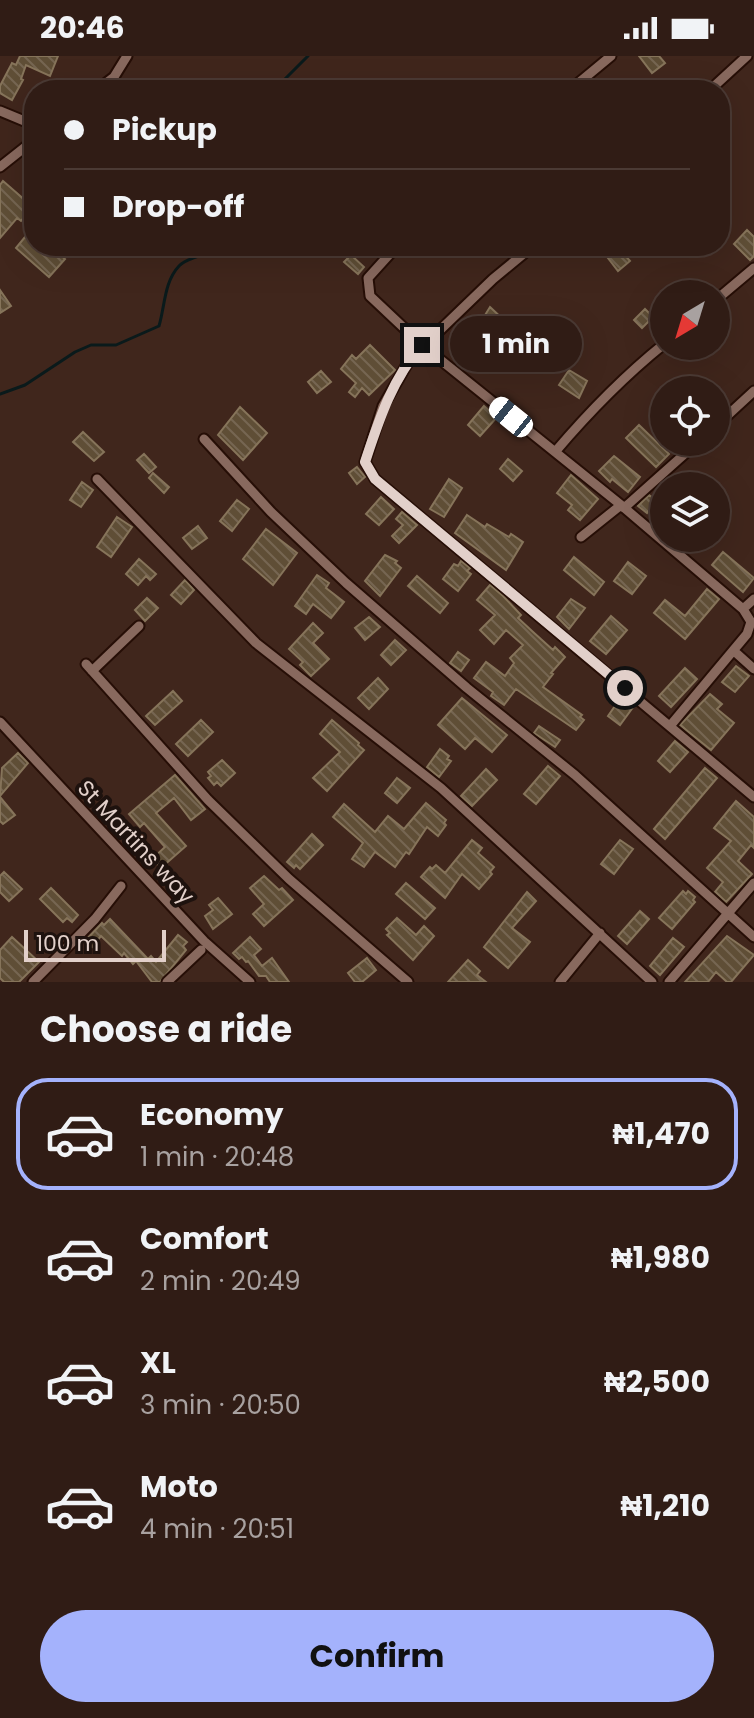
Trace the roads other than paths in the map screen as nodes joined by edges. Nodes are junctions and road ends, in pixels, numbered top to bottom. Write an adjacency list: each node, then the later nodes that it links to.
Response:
1 (127, 56): 4 (street)
2 (611, 56): 5 (street)
3 (747, 56): 6 (street)
4 (110, 80)
5 (582, 80)
6 (721, 80)
7 (0, 111): 8 (street)
8 (24, 121)
9 (24, 148): 10 (street)
10 (0, 167)
11 (388, 256): 15 (street)
12 (522, 256): 15 (street)
13 (754, 268): 14 (street)
14 (730, 288)
15 (422, 345): 20 (street); 31 (street)
16 (650, 355): 20 (street)
17 (754, 391): 18 (street)
18 (730, 413)
19 (204, 439): 35 (street)
20 (555, 452): 23 (street)
21 (682, 456): 23 (street)
22 (97, 479): 36 (street)
23 (623, 506): 24 (street); 26 (street)
24 (581, 537)
25 (754, 599): 26 (street)
26 (743, 609): 28 (street)
27 (139, 626): 42 (street)
28 (734, 651): 29 (street); 31 (street)
29 (754, 669)
30 (0, 722): 41 (street, St Martins way)
31 (670, 726): 32 (street)
32 (754, 797)
33 (754, 883): 35 (street)
34 (121, 886): 39 (street)
35 (728, 914): 37 (street); 45 (street)
36 (600, 933): 43 (street); 44 (street)
37 (754, 937)
38 (201, 950): 40 (street)
39 (33, 982)
40 (167, 982)
41 (250, 982)
42 (408, 982)
43 (560, 982)
44 (652, 982)
45 (669, 982)

